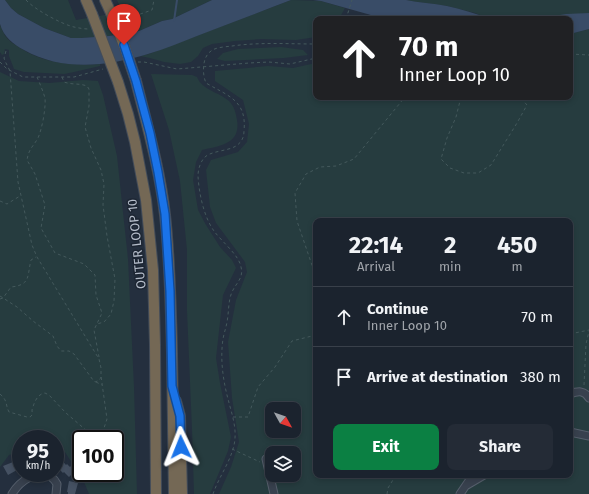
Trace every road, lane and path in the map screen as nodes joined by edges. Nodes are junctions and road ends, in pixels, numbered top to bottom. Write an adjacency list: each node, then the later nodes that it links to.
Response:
1 (86, 0): 54 (highway, OUTER LOOP 10, bridge)
2 (105, 0): 37 (highway, bridge)
3 (352, 0): 4 (path)
4 (347, 16)
5 (313, 44): 15 (path)
6 (6, 51): 10 (path)
7 (573, 54): 8 (path)
8 (589, 55)
9 (0, 57): 10 (path)
10 (4, 57): 16 (path)
11 (313, 59): 15 (path)
12 (0, 62): 16 (path)
13 (138, 62): 15 (path)
14 (108, 68): 18 (path)
15 (204, 68): 42 (path)
16 (10, 71): 17 (path); 22 (path)
17 (36, 77): 18 (path); 29 (path)
18 (62, 77): 29 (path)
19 (403, 100): 25 (path)
20 (460, 100): 21 (path)
21 (523, 100)
22 (21, 195): 23 (path); 24 (path)
23 (0, 201)
24 (37, 257): 27 (path); 33 (path)
25 (313, 268)
26 (0, 296): 27 (path)
27 (2, 298): 28 (path); 35 (path)
28 (0, 299)
29 (97, 324): 33 (path)
30 (589, 330): 31 (path); 38 (path)
31 (573, 333)
32 (313, 336): 42 (path)
33 (99, 359): 34 (path)
34 (101, 376): 35 (path); 36 (path)
35 (95, 382): 36 (path)
36 (102, 386): 40 (path)
37 (172, 386): 55 (highway); 56 (highway)
38 (583, 392): 39 (street); 41 (street)
39 (573, 393)
40 (0, 394)
41 (589, 398)
42 (232, 417): 45 (path)
43 (573, 433): 44 (street)
44 (589, 436)
45 (232, 449): 46 (path); 57 (path)
46 (265, 461)
47 (394, 478): 59 (path)
48 (471, 478): 51 (street)
49 (479, 478): 51 (street)
50 (271, 482): 58 (street)
51 (465, 487): 60 (street)
52 (12, 494): 53 (street)
53 (56, 494)
54 (156, 494)
55 (174, 494)
56 (182, 494)
57 (213, 494)
58 (274, 494)
59 (387, 494)
60 (460, 494)

